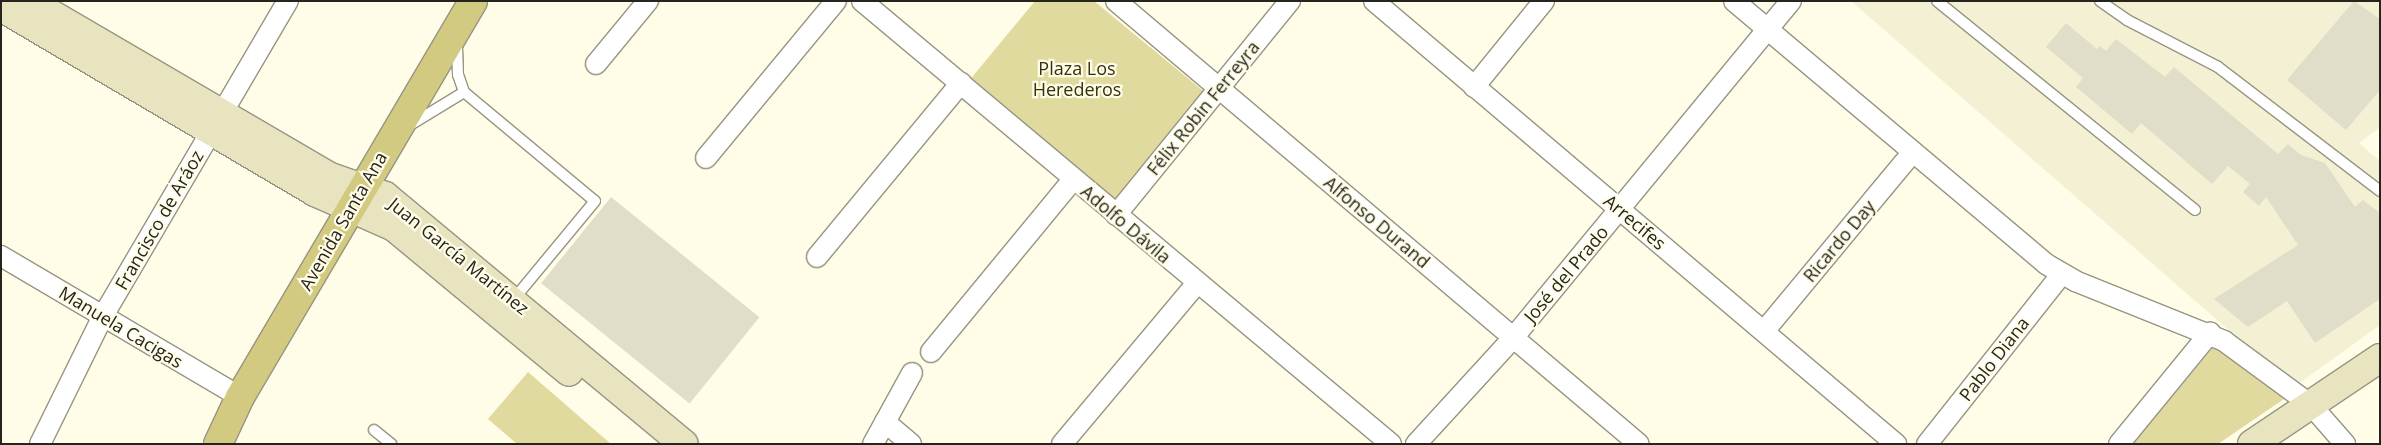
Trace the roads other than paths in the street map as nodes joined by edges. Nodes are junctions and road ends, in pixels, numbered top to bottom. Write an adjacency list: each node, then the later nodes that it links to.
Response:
1 (30, 1): 22 (main road, Juan García Martínez)
2 (288, 1): 22 (street, Francisco de Aráoz)
3 (648, 1): 17 (street)
4 (836, 1): 25 (street)
5 (862, 1): 18 (street, Adolfo Dávila)
6 (1116, 1): 20 (street, Alfonso Durand)
7 (1290, 1): 20 (street, Félix Robin Ferreyra)
8 (1374, 1): 19 (street, Arrecifes)
9 (1544, 1): 19 (street)
10 (1734, 1): 16 (street)
11 (1791, 1): 16 (street, José del Prado)
12 (1937, 1): 30 (lane)
13 (2100, 1): 27 (lane)
14 (1, 7): 22 (main road, Juan García Martínez)
15 (467, 11): 21 (lane); 23 (main road, Avenida Santa Ana)
16 (1767, 30): 24 (street); 29 (street, José del Prado)
17 (596, 64)
18 (961, 83): 26 (street, Adolfo Dávila); 33 (street)
19 (1474, 87): 29 (street, Arrecifes)
20 (1220, 88): 31 (street, Félix Robin Ferreyra); 40 (street, Alfonso Durand)
21 (464, 92): 23 (lane); 36 (lane)
22 (216, 120): 28 (main road, Juan García Martínez); 37 (street, Francisco de Aráoz)
23 (393, 137): 28 (main road, Avenida Santa Ana)
24 (1912, 153): 34 (street); 38 (street, Ricardo Day)
25 (706, 158)
26 (1072, 180): 31 (street, Adolfo Dávila); 41 (street)
27 (2380, 191)
28 (357, 197): 36 (main road, Juan García Martínez); 44 (main road, Avenida Santa Ana); 51 (main road, Juan García Martínez)
29 (1619, 209): 38 (street, Arrecifes); 40 (street, José del Prado)
30 (2195, 210)
31 (1116, 215): 35 (street, Adolfo Dávila)
32 (1, 256): 37 (street, Manuela Cacigas)
33 (817, 257)
34 (2061, 275): 39 (street); 60 (street, Pablo Diana)
35 (1197, 283): 55 (street); 56 (street, Adolfo Dávila)
36 (513, 300): 52 (main road, Juan García Martínez)
37 (102, 316): 44 (street, Manuela Cacigas); 48 (street, Francisco de Aráoz)
38 (1765, 330): 59 (street, Arrecifes)
39 (2210, 333): 45 (street); 61 (street)
40 (1513, 338): 57 (street, José del Prado); 58 (street, Alfonso Durand)
41 (931, 352)
42 (2380, 358): 45 (main road)
43 (912, 373): 46 (street)
44 (240, 397): 49 (main road, Avenida Santa Ana)
45 (2310, 405): 62 (main road); 63 (street)
46 (885, 422): 53 (street); 54 (street)
47 (374, 430): 50 (lane)
48 (40, 444)
49 (218, 444)
50 (390, 444)
51 (655, 444)
52 (684, 444)
53 (873, 444)
54 (911, 444)
55 (1062, 444)
56 (1391, 444)
57 (1416, 444)
58 (1639, 444)
59 (1896, 444)
60 (1927, 444)
61 (2119, 444)
62 (2252, 444)
63 (2345, 444)

